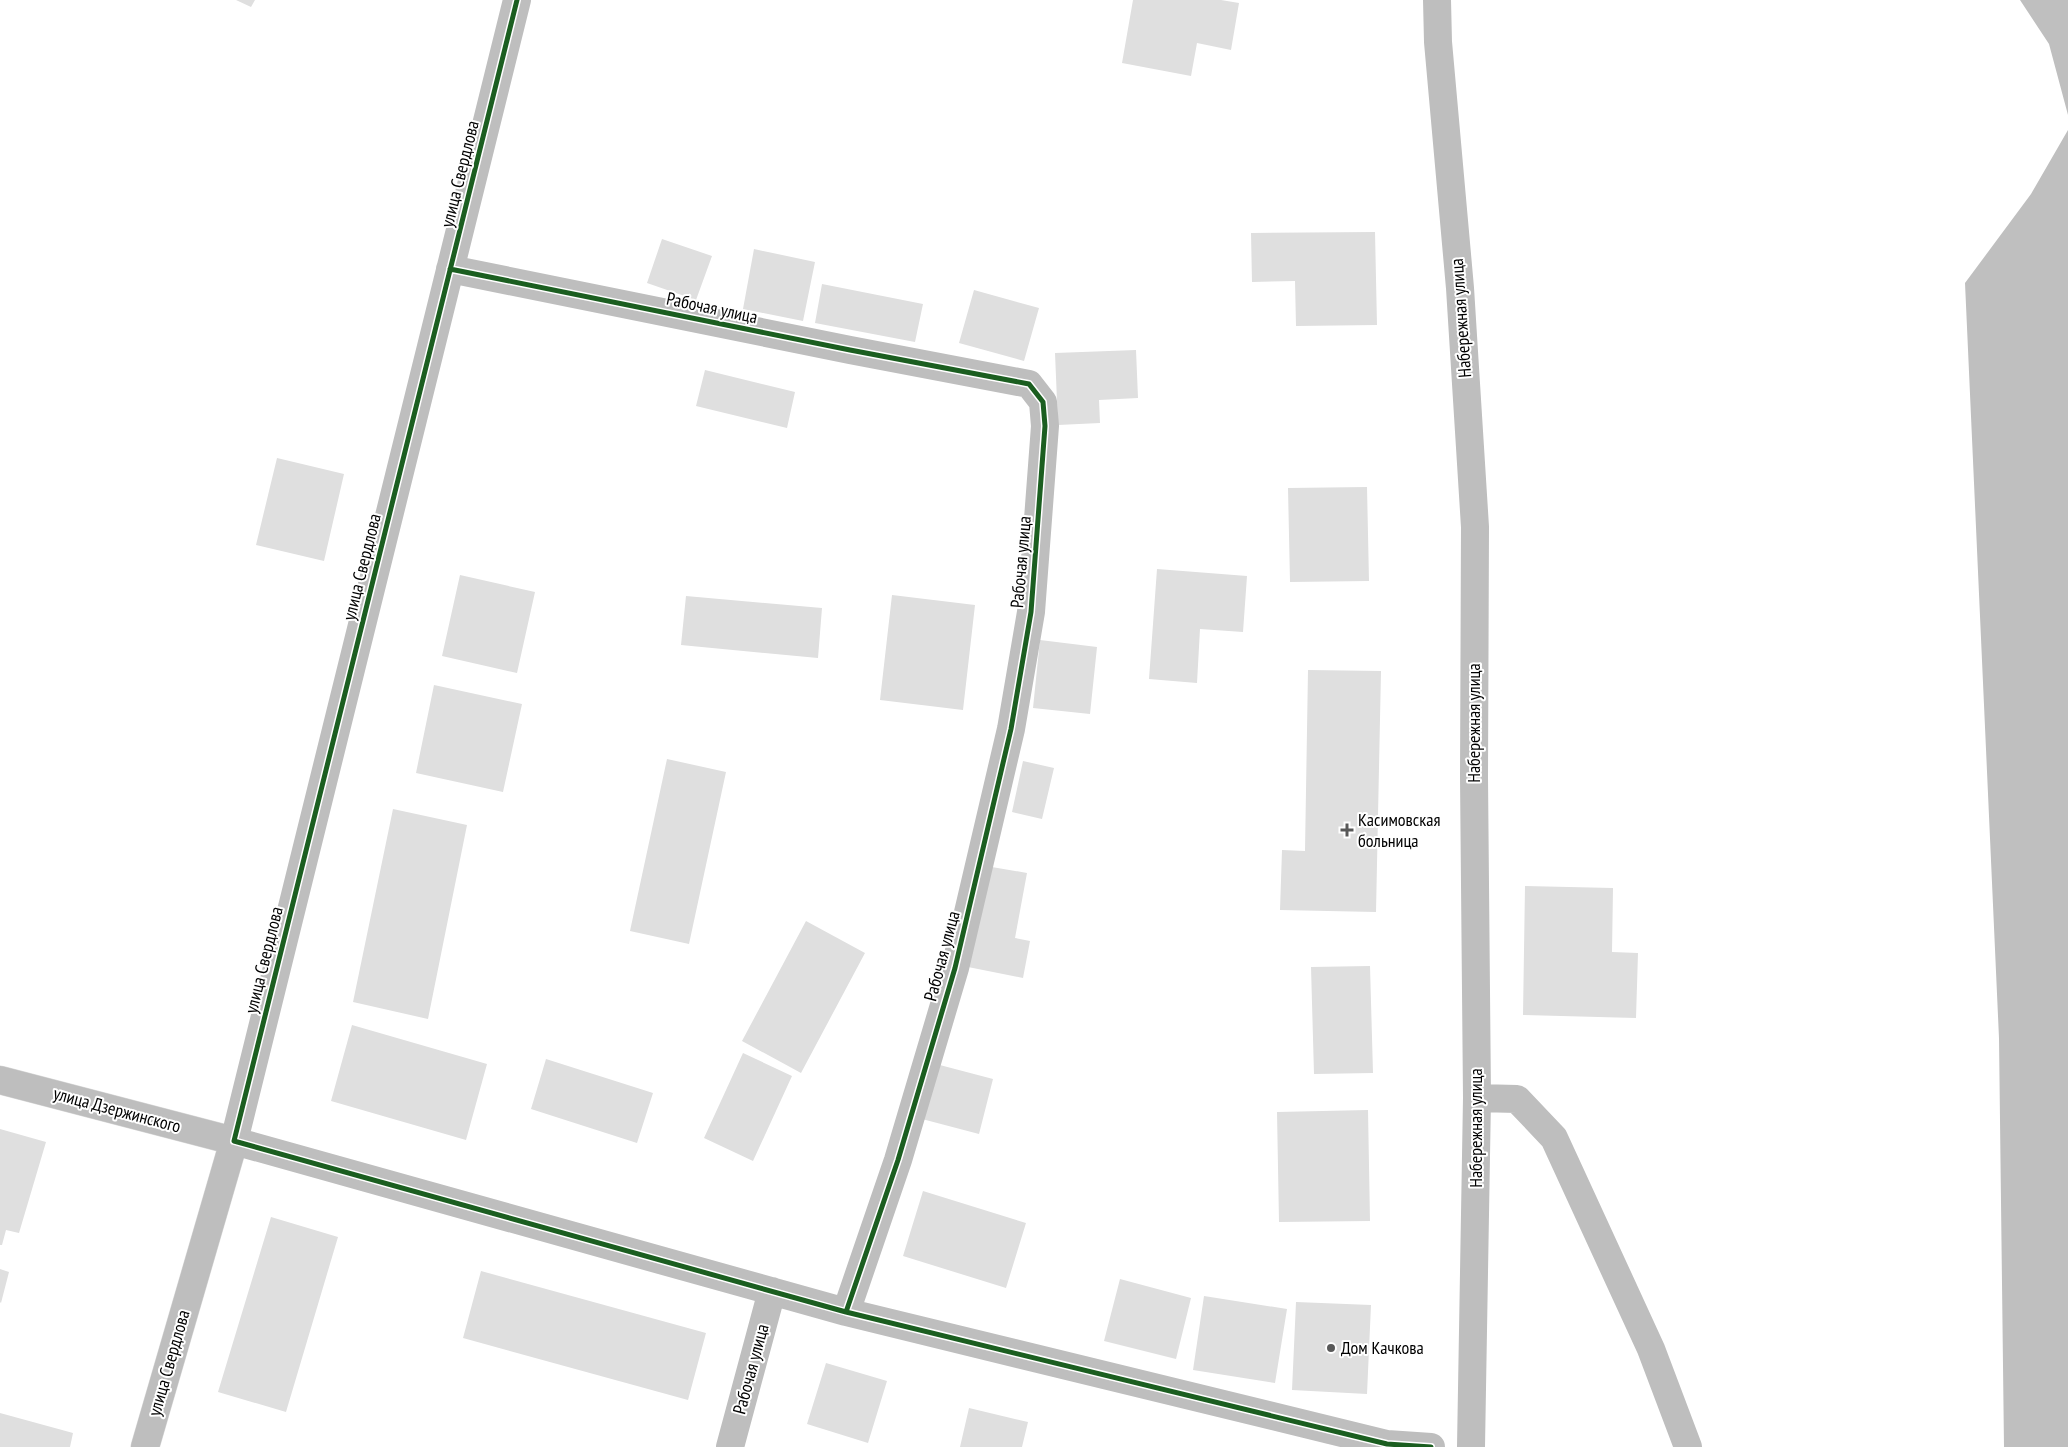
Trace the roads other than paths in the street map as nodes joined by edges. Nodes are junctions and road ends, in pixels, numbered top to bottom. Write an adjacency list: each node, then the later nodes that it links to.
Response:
1 (517, 0): 3 (street, улица Свердлова)
2 (1437, 0): 5 (street, Набережная улица)
3 (450, 268): 6 (street, улица Свердлова); 8 (street, Рабочая улица)
4 (0, 1080): 6 (street, улица Дзержинского)
5 (1477, 1098): 12 (street, Набережная улица); 13 (street)
6 (234, 1141): 7 (street, улица Дзержинского); 9 (street, улица Свердлова)
7 (772, 1291): 8 (street, улица Дзержинского); 10 (street, Рабочая улица)
8 (846, 1312): 11 (street, улица Дзержинского)
9 (145, 1447)
10 (730, 1447)
11 (1431, 1447)
12 (1471, 1447)
13 (1688, 1447)

